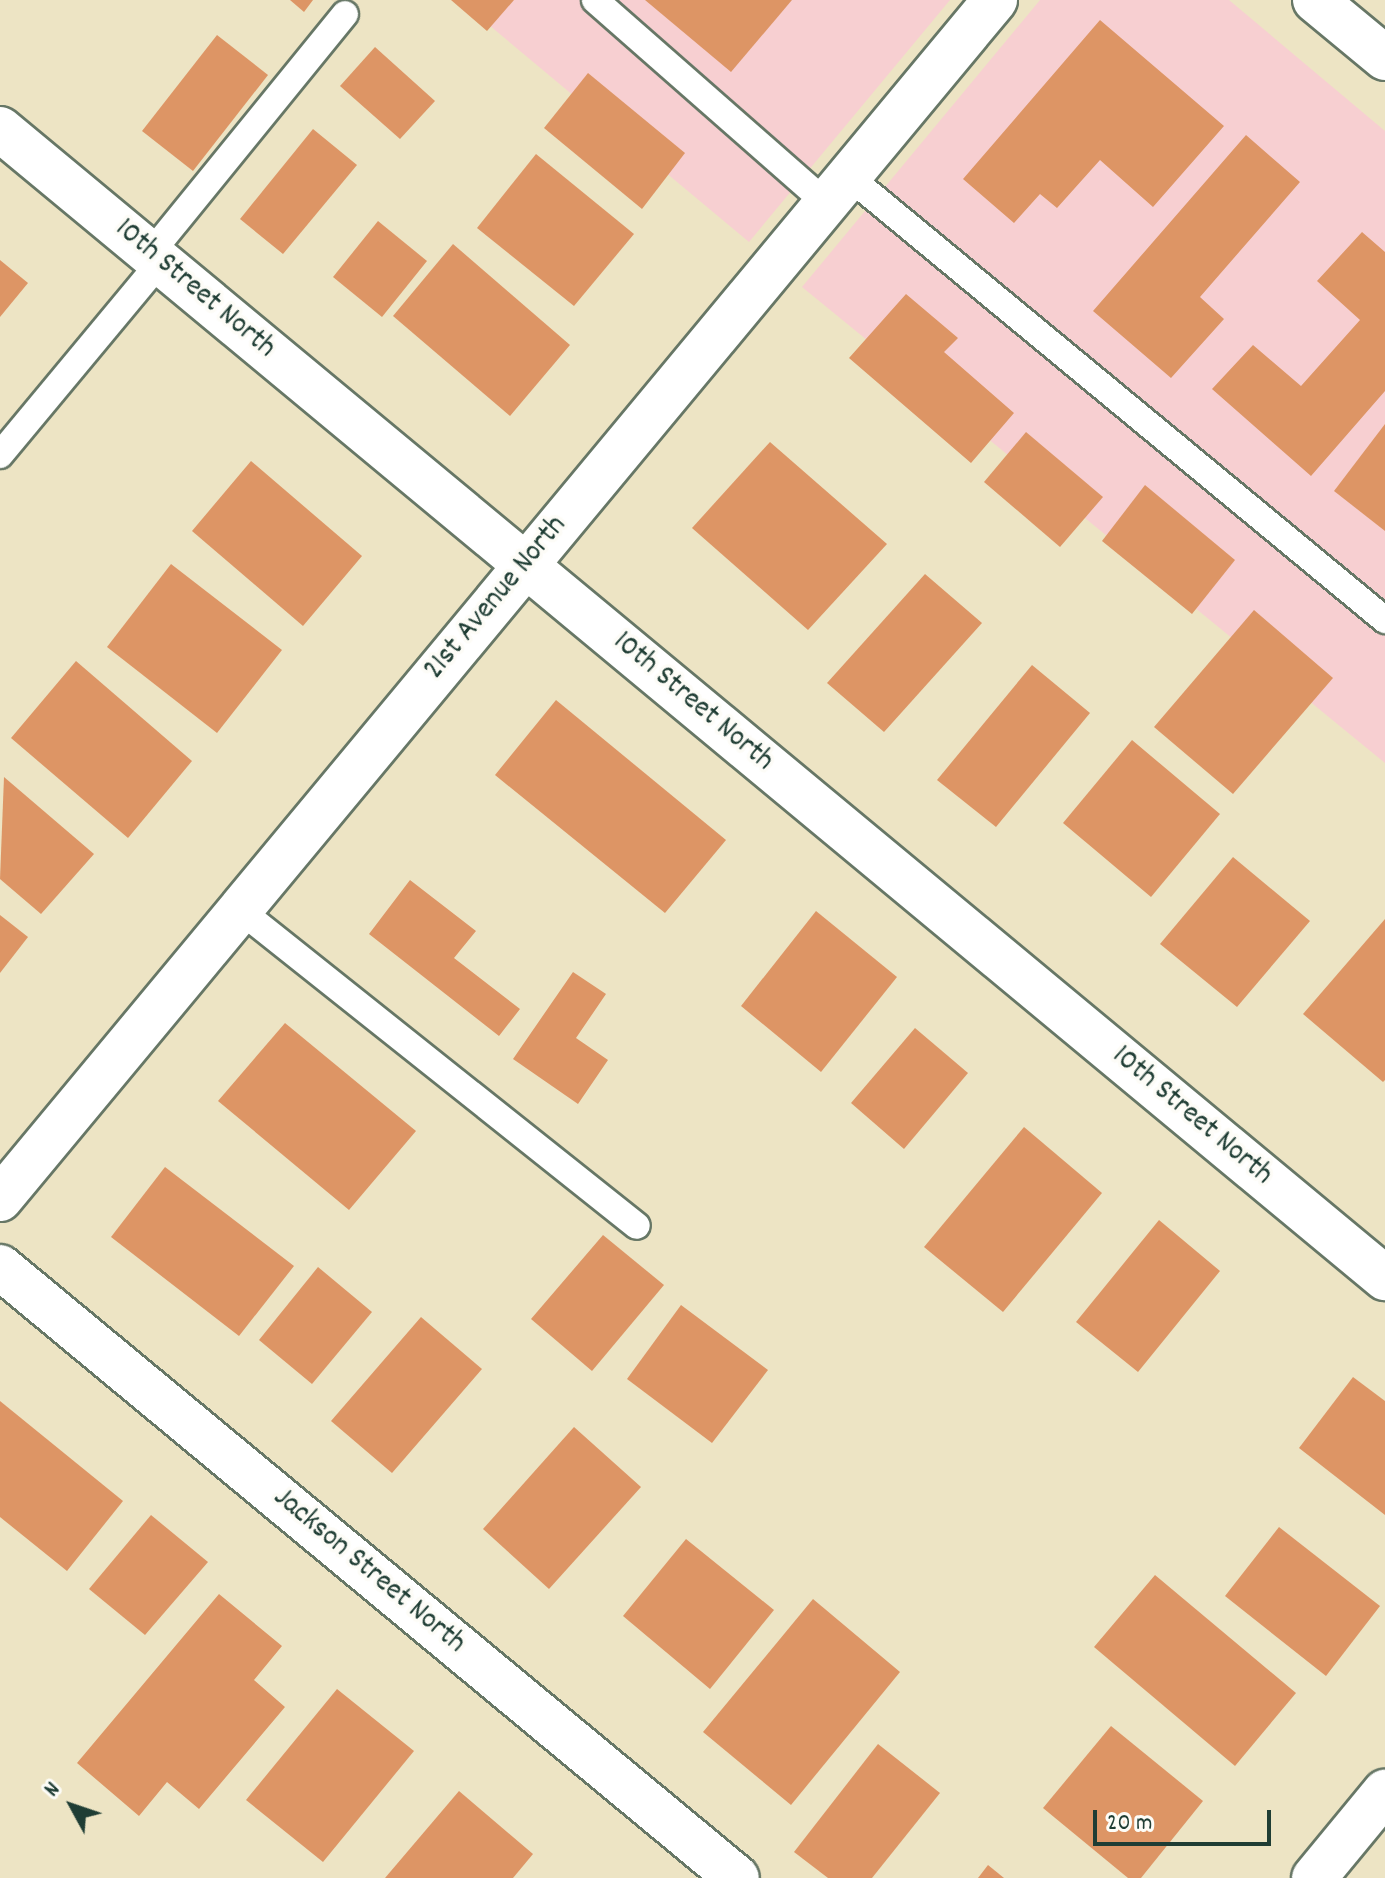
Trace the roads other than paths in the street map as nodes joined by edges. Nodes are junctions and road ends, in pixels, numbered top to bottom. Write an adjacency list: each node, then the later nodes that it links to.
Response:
1 (595, 0): 7 (lane)
2 (995, 0): 7 (street, 21st Avenue North)
3 (1315, 0): 5 (street)
4 (345, 14): 8 (lane)
5 (1385, 58)
6 (0, 129): 8 (street, 10th Street North)
7 (837, 189): 10 (street, 21st Avenue North); 11 (lane)
8 (155, 258): 9 (lane); 10 (street, 10th Street North)
9 (0, 455)
10 (526, 565): 12 (street, 21st Avenue North); 16 (street, 10th Street North)
11 (1385, 620)
12 (240, 910): 13 (street, 21st Avenue North); 14 (lane)
13 (0, 1199)
14 (637, 1226)
15 (0, 1267): 18 (street, Jackson Street North)
16 (1385, 1278)
17 (1385, 1792): 19 (street)
18 (737, 1878)
19 (1314, 1878)

